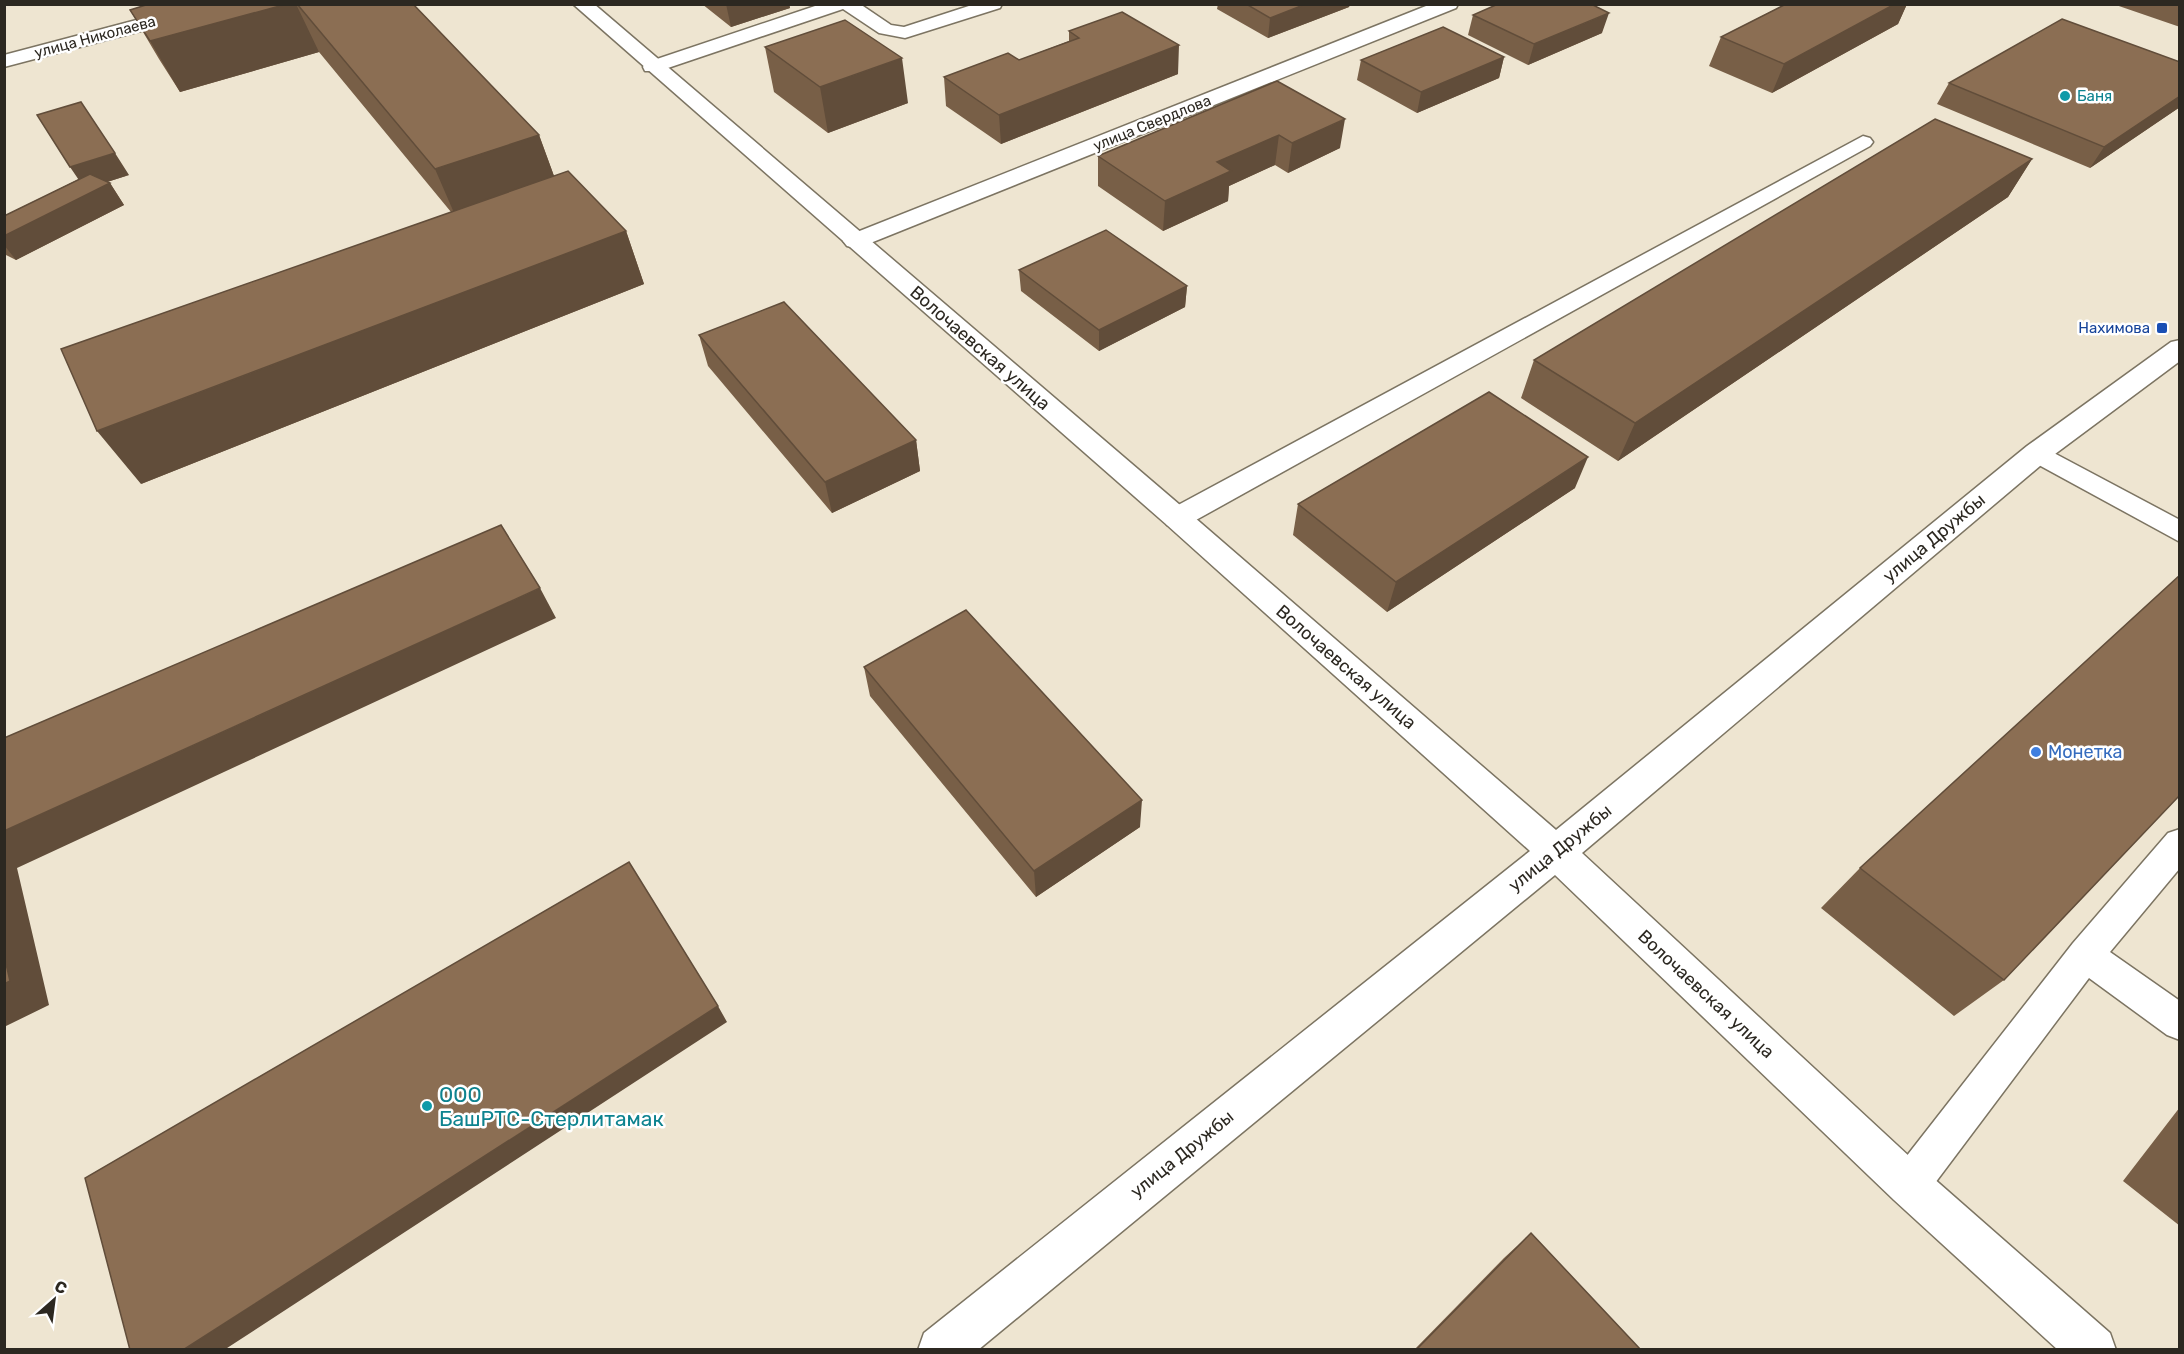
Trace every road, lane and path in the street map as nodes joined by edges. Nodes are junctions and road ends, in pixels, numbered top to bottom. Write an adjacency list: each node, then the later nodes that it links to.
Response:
1 (221, 4): 7 (street, улица Николаева)
2 (582, 4): 8 (street, Волочаевская улица)
3 (840, 4): 8 (lane)
4 (848, 4): 5 (lane)
5 (994, 4)
6 (1449, 4): 10 (street, улица Свердлова)
7 (4, 61)
8 (652, 67): 10 (street, Волочаевская улица)
9 (1863, 142): 13 (lane)
10 (855, 241): 13 (street, Волочаевская улица)
11 (2180, 348): 12 (street, улица Дружбы)
12 (2037, 453): 14 (lane); 16 (street, улица Дружбы)
13 (1177, 518): 16 (street, Волочаевская улица)
14 (2180, 532)
15 (2180, 843): 17 (lane)
16 (1556, 852): 19 (street, Волочаевская улица); 20 (street, улица Дружбы)
17 (2085, 955): 18 (lane); 19 (lane)
18 (2180, 1023)
19 (1909, 1185): 21 (street, Волочаевская улица)
20 (941, 1350)
21 (2093, 1350)

